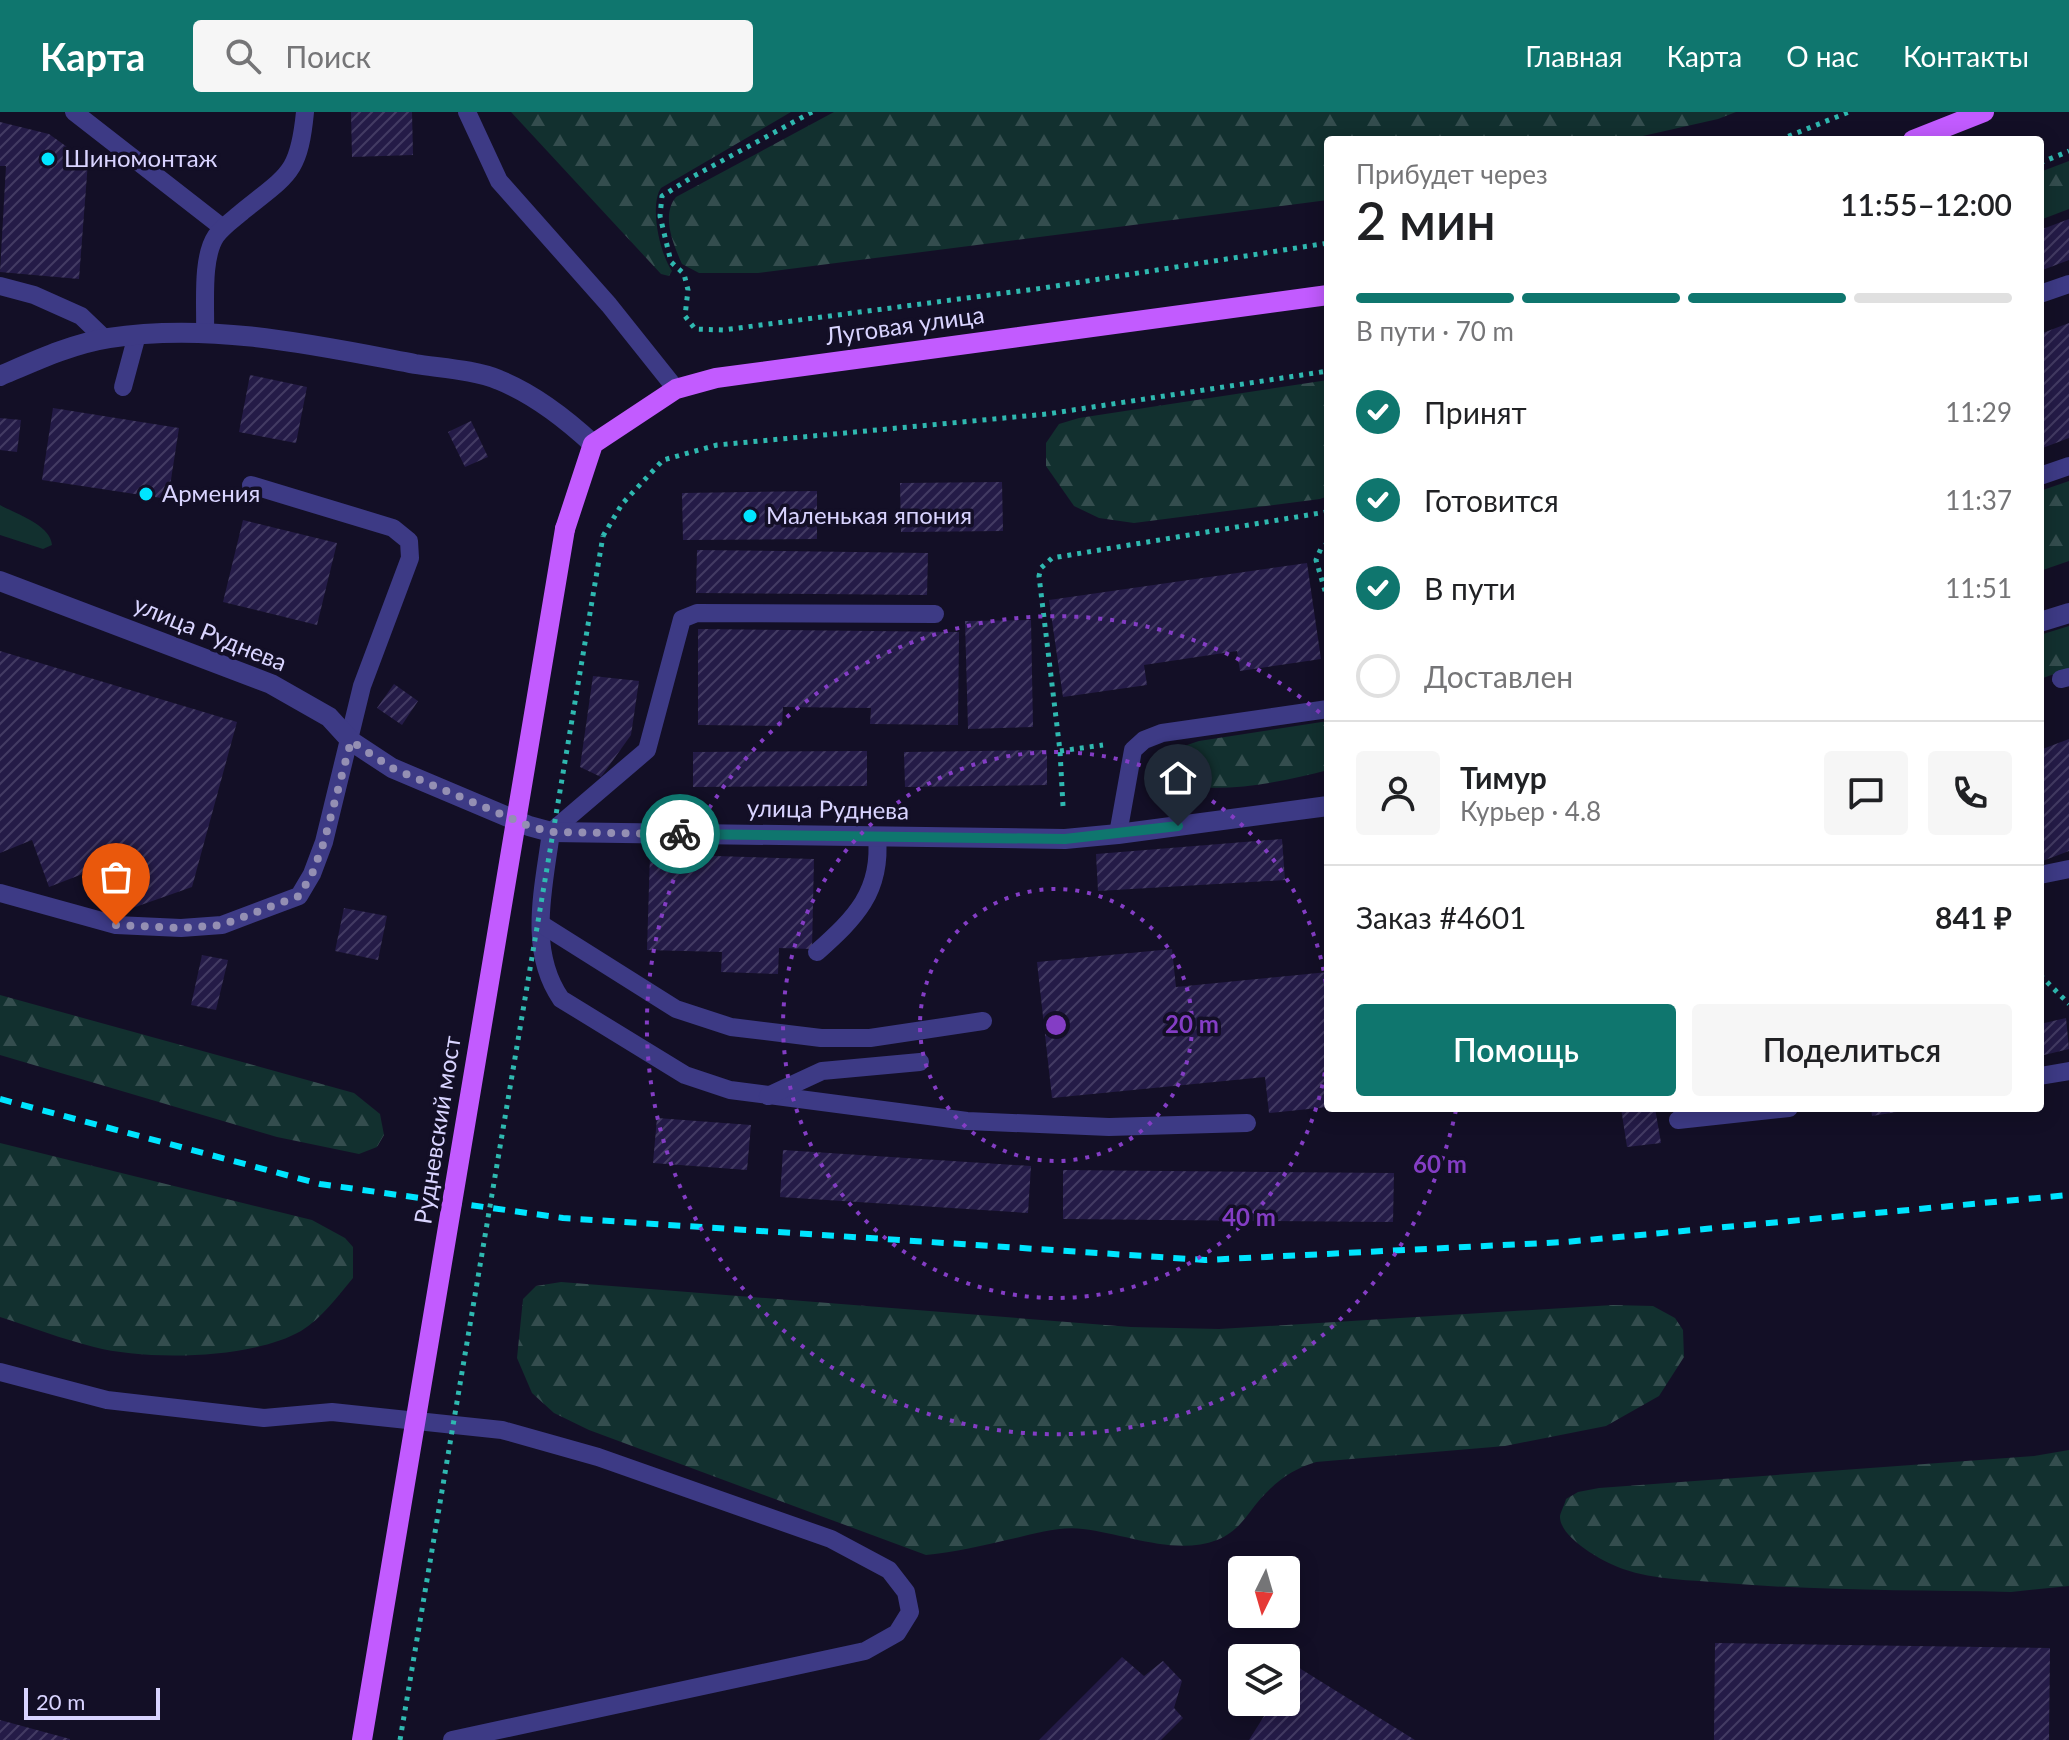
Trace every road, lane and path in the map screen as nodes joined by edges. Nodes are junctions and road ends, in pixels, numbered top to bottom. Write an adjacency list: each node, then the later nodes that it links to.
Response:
1 (305, 112): 11 (lane)
2 (467, 112): 23 (lane)
3 (812, 112): 12 (path)
4 (1849, 112): 7 (path)
5 (1984, 112): 8 (main road)
6 (82, 114): 11 (lane)
7 (1789, 136)
8 (1923, 136)
9 (2069, 151): 10 (path)
10 (2044, 161)
11 (223, 228): 17 (lane)
12 (1324, 244)
13 (2069, 284): 15 (lane)
14 (0, 286): 19 (lane)
15 (2044, 293)
16 (1324, 296): 23 (main road, Луговая улица)
17 (205, 333): 18 (street); 24 (street)
18 (137, 335): 19 (street); 22 (lane)
19 (105, 339): 21 (street)
20 (1324, 372): 59 (path, bridge)
21 (0, 376)
22 (123, 387)
23 (676, 389): 24 (main road, Луговая улица)
24 (593, 444): 58 (main road, Рудневский мост, bridge)
25 (2069, 466): 26 (lane)
26 (2044, 475)
27 (251, 485): 36 (lane)
28 (1324, 512): 41 (path)
29 (1324, 545): 31 (path)
30 (0, 581): 36 (street, улица Руднева)
31 (1324, 587)
32 (2069, 613): 34 (street)
33 (935, 614): 38 (lane)
34 (2044, 621)
35 (1324, 710): 39 (lane)
36 (351, 741): 38 (street, улица Руднева); 44 (lane)
37 (1324, 807): 39 (street, улица Руднева)
38 (551, 832): 40 (street, улица Руднева); 45 (lane)
39 (1118, 834): 41 (street, улица Руднева)
40 (877, 837): 41 (street, улица Руднева); 46 (lane)
41 (1065, 839)
42 (2069, 869): 43 (lane)
43 (2044, 874)
44 (0, 893)
45 (541, 924): 49 (lane); 53 (lane)
46 (817, 952)
47 (2044, 979): 48 (path)
48 (2069, 1004)
49 (983, 1021)
50 (920, 1062): 53 (lane)
51 (2069, 1071): 52 (lane)
52 (2044, 1075)
53 (768, 1096): 56 (lane)
54 (1742, 1112): 55 (lane)
55 (1678, 1120)
56 (1247, 1123)
57 (0, 1372): 60 (lane)
58 (362, 1740)
59 (400, 1740)
60 (452, 1740)

